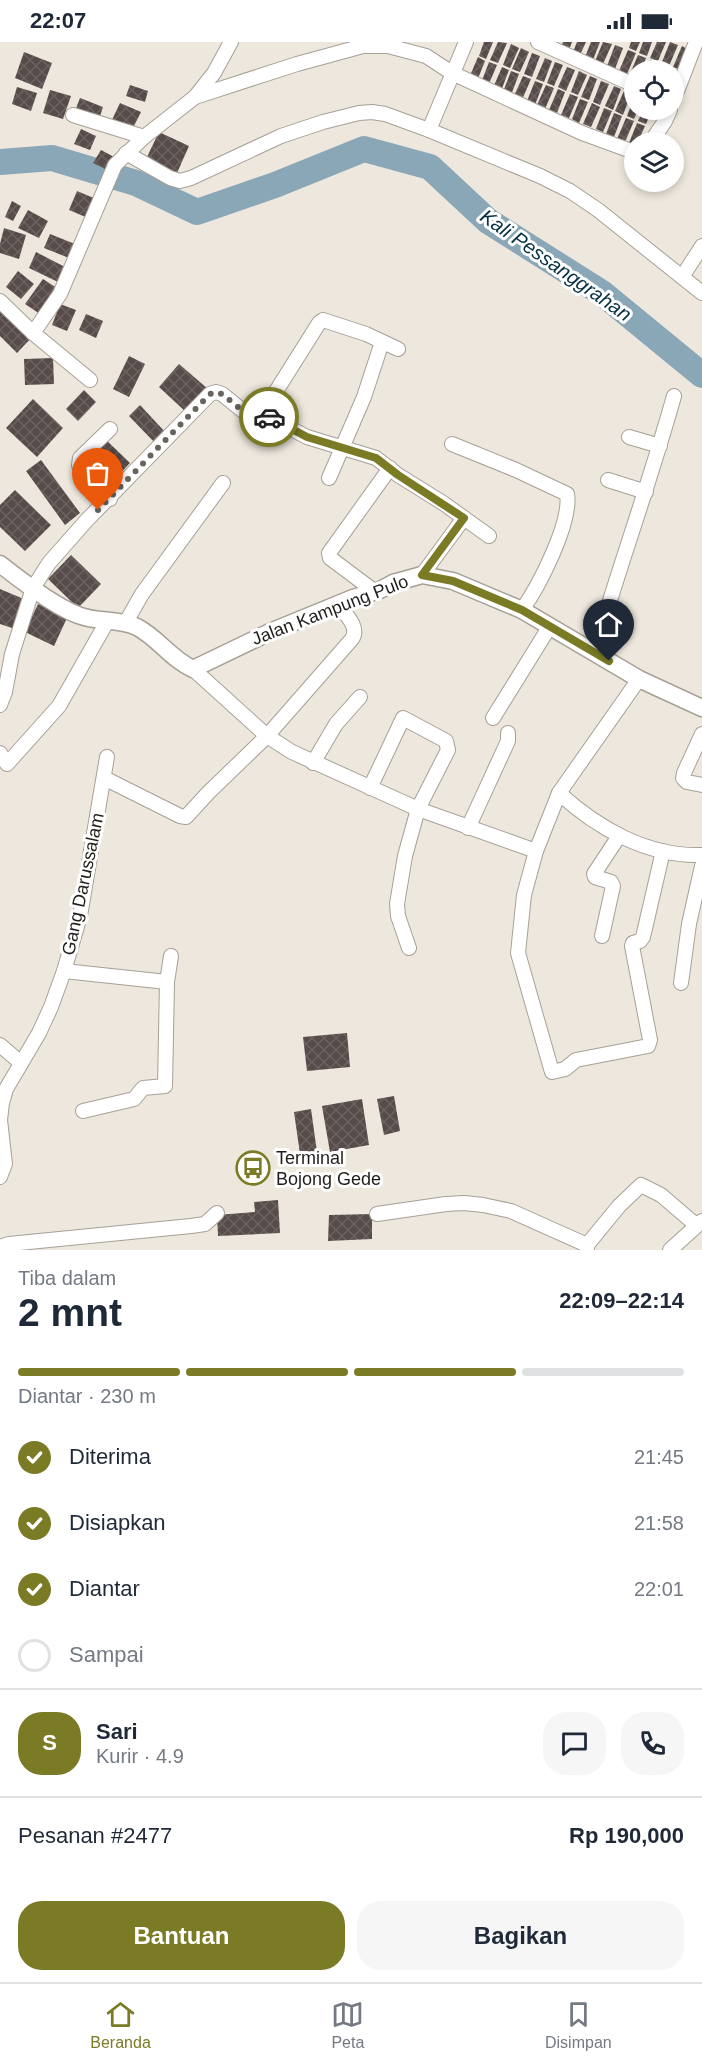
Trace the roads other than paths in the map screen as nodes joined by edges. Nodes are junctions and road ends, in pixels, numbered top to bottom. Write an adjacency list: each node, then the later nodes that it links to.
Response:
1 (229, 42): 8 (street)
2 (466, 42): 5 (street)
3 (537, 42): 7 (street)
4 (695, 47): 6 (street)
5 (452, 73): 8 (street); 10 (street); 12 (street)
6 (684, 74)
7 (624, 81)
8 (195, 97): 11 (street)
9 (73, 115): 11 (street)
10 (429, 130): 13 (street); 15 (street)
11 (144, 137): 13 (street)
12 (624, 148)
13 (126, 153): 18 (street)
14 (702, 246): 15 (street)
15 (682, 277): 16 (street)
16 (702, 293)
17 (0, 301): 18 (street)
18 (33, 333): 21 (street)
19 (382, 342): 20 (street); 23 (street); 28 (street)
20 (398, 349)
21 (90, 380)
22 (674, 396): 27 (street)
23 (262, 414): 28 (street); 34 (street)
24 (110, 429): 34 (street)
25 (629, 437): 27 (street)
26 (452, 444): 42 (street)
27 (660, 446): 33 (street)
28 (342, 447): 29 (street); 30 (street)
29 (390, 468): 35 (street); 40 (street)
30 (329, 478)
31 (608, 480): 33 (street)
32 (224, 483): 44 (street)
33 (646, 492): 46 (street)
34 (110, 499): 39 (street)
35 (464, 518): 36 (street); 38 (street)
36 (489, 536)
37 (0, 564): 39 (street)
38 (422, 575): 40 (street, Jalan Kampung Pulo); 42 (street, Jalan Kampung Pulo)
39 (33, 588): 43 (street); 50 (street)
40 (374, 591): 41 (street, Jalan Kampung Pulo)
41 (338, 604): 47 (street, Jalan Kampung Pulo); 55 (street)
42 (522, 610): 45 (street, Jalan Kampung Pulo)
43 (108, 620): 44 (street); 57 (street)
44 (126, 622): 47 (street)
45 (550, 626): 46 (street, Jalan Kampung Pulo); 52 (street)
46 (594, 653): 48 (street, Jalan Kampung Pulo)
47 (193, 669): 55 (street)
48 (639, 679): 51 (street, Jalan Kampung Pulo); 62 (street)
49 (360, 697): 58 (street)
50 (0, 705)
51 (702, 708)
52 (494, 718)
53 (508, 733): 64 (street)
54 (702, 734): 60 (street)
55 (267, 736): 58 (street); 59 (street)
56 (107, 756): 59 (street, Gang Darussalam)
57 (4, 759)
58 (313, 763): 61 (street)
59 (104, 778): 73 (street, Gang Darussalam)
60 (702, 784)
61 (370, 788): 63 (street); 63 (street)
62 (558, 793): 65 (street); 66 (street)
63 (418, 809): 64 (street); 71 (street)
64 (468, 828): 66 (street)
65 (619, 836): 67 (street); 70 (street)
66 (536, 851): 67 (street)
67 (663, 851): 68 (street)
68 (702, 855)
69 (702, 866): 75 (street)
70 (602, 936)
71 (409, 948)
72 (171, 956): 74 (street)
73 (64, 970): 74 (street); 77 (street, Gang Darussalam)
74 (167, 982): 78 (street)
75 (681, 983)
76 (0, 1044): 77 (street)
77 (21, 1063): 79 (street, Gang Darussalam)
78 (83, 1111)
79 (0, 1177)
80 (217, 1213): 83 (street)
81 (377, 1214): 84 (street)
82 (699, 1223): 84 (street); 85 (street)
83 (0, 1247)
84 (587, 1247)
85 (670, 1250)

